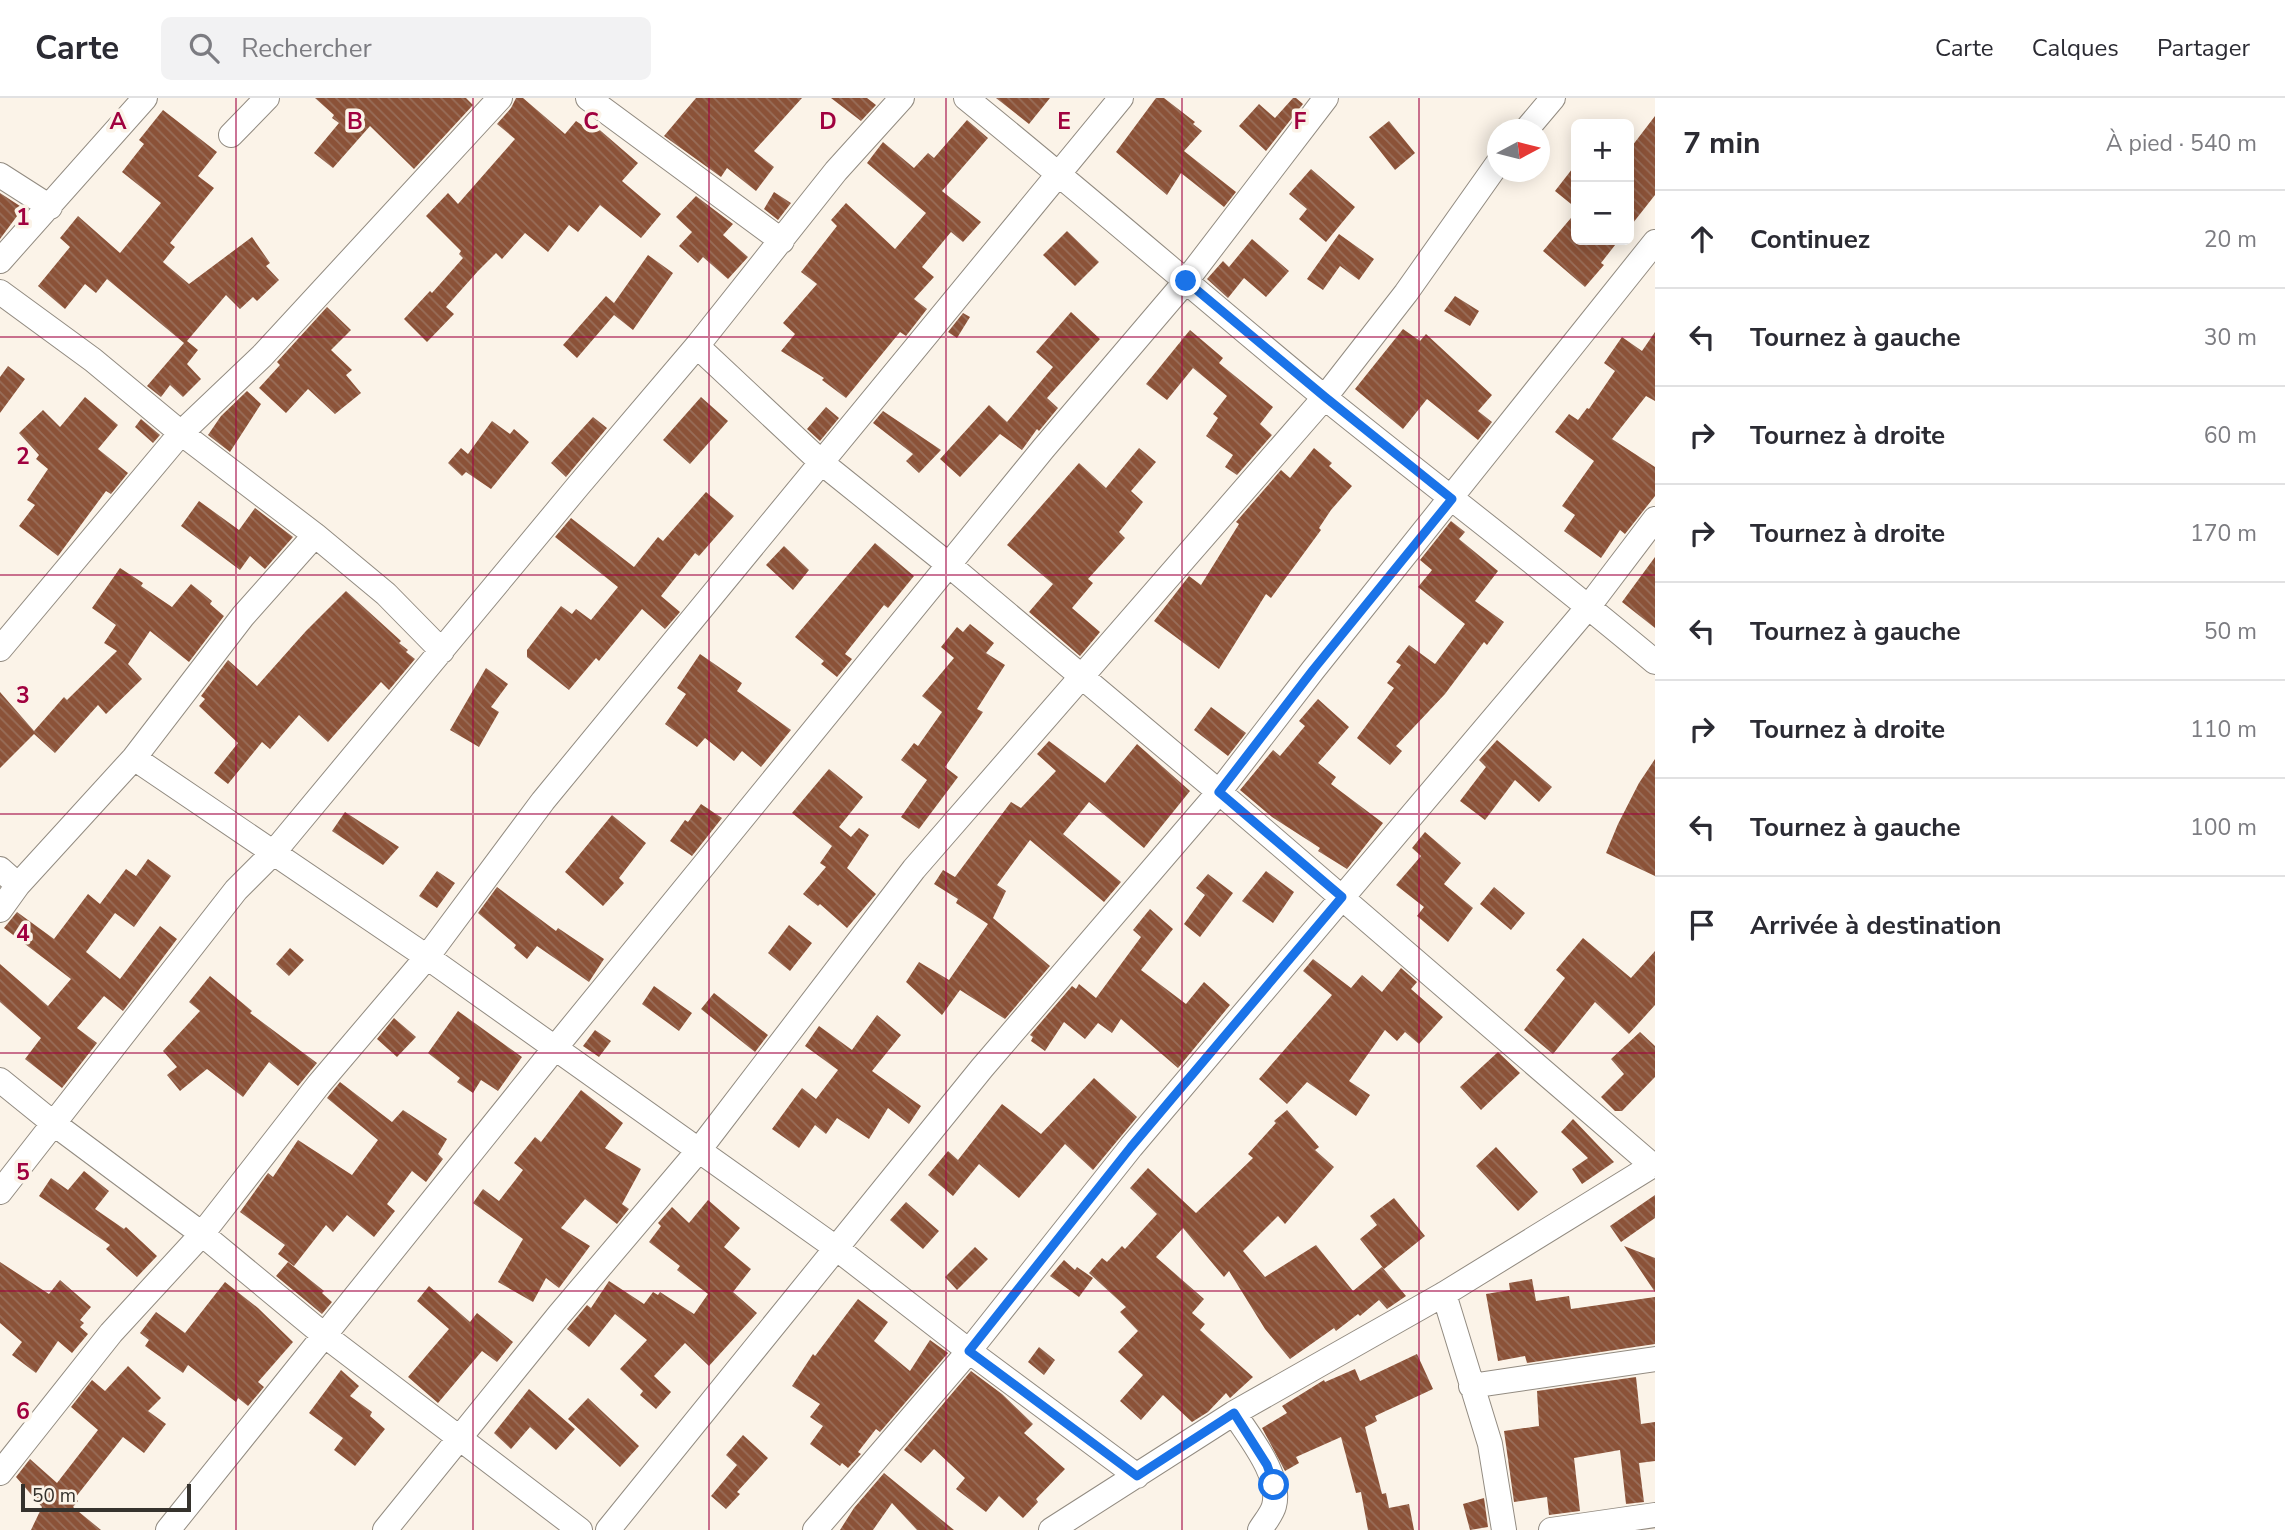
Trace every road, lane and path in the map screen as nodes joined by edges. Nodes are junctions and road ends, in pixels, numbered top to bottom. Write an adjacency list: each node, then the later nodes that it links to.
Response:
1 (145, 98): 15 (street)
2 (267, 98): 11 (street)
3 (500, 98): 23 (street)
4 (589, 98): 16 (street)
5 (902, 98): 16 (street)
6 (966, 98): 12 (street)
7 (1121, 98): 12 (street)
8 (1326, 98): 19 (street)
9 (1553, 98): 10 (street)
10 (1535, 119)
11 (231, 135)
12 (1059, 173): 19 (street); 24 (street)
13 (0, 175): 15 (street)
14 (1487, 177): 22 (street)
15 (50, 207): 18 (street)
16 (782, 241): 21 (street)
17 (1655, 242): 25 (street)
18 (0, 261)
19 (1186, 281): 22 (street); 28 (street)
20 (0, 292): 23 (street)
21 (697, 346): 24 (street); 31 (street)
22 (1325, 397): 25 (street); 33 (street)
23 (181, 433): 27 (street); 30 (street)
24 (822, 463): 28 (street); 40 (street)
25 (1452, 499): 29 (street); 35 (street)
26 (1655, 519): 29 (street)
27 (315, 535): 31 (street); 34 (street)
28 (949, 565): 33 (street); 41 (street)
29 (1589, 606): 32 (street); 38 (street)
30 (0, 649)
31 (442, 651): 36 (street)
32 (1655, 662)
33 (1081, 676): 35 (street); 44 (street)
34 (134, 758): 36 (street); 37 (street)
35 (1219, 792): 38 (street); 48 (street)
36 (274, 852): 40 (street); 43 (street)
37 (9, 877): 39 (street)
38 (1342, 897): 45 (street); 51 (street)
39 (0, 911)
40 (427, 957): 41 (street); 47 (street)
41 (555, 1048): 44 (street); 50 (street)
42 (0, 1080): 43 (street)
43 (53, 1123): 46 (street); 47 (street)
44 (699, 1150): 48 (street); 55 (street)
45 (1654, 1165): 49 (street)
46 (0, 1192)
47 (202, 1234): 50 (street); 56 (street)
48 (836, 1248): 51 (street); 62 (street)
49 (1444, 1294): 53 (street); 54 (street)
50 (324, 1335): 55 (street); 59 (street)
51 (969, 1351): 57 (street); 63 (street)
52 (1655, 1359): 53 (street)
53 (1471, 1386): 66 (street)
54 (1234, 1413): 57 (street); 65 (street)
55 (460, 1438): 60 (street); 61 (street)
56 (0, 1473)
57 (1137, 1476): 64 (street)
58 (1655, 1516): 67 (street)
59 (168, 1530)
60 (385, 1530)
61 (580, 1530)
62 (608, 1530)
63 (815, 1530)
64 (1051, 1530)
65 (1261, 1530)
66 (1504, 1530)
67 (1551, 1530)

